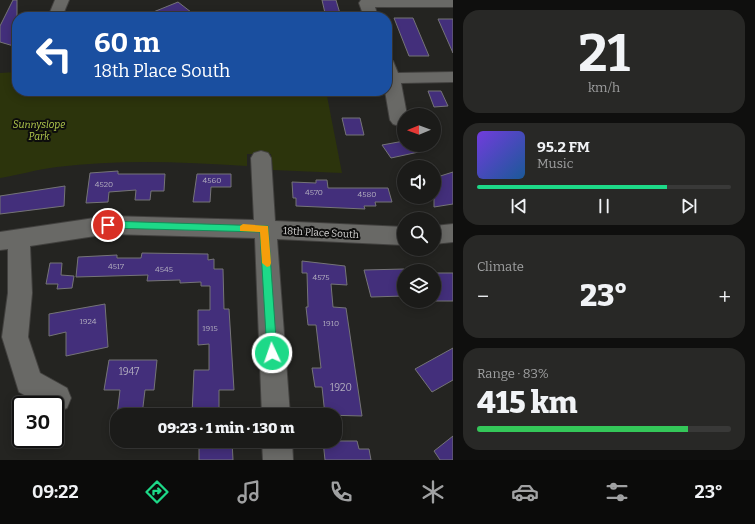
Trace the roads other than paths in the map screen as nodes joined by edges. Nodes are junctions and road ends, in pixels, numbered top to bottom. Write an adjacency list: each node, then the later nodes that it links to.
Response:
1 (62, 0): 3 (street)
2 (453, 1): 4 (street)
3 (57, 12)
4 (369, 12)
5 (392, 71): 6 (street)
6 (453, 78)
7 (392, 86): 8 (street)
8 (397, 110)
9 (261, 158): 10 (street)
10 (265, 229): 13 (street, 18th Place South); 14 (street, 18th Place South); 16 (street)
11 (453, 233): 12 (street)
12 (441, 234)
13 (397, 236)
14 (9, 239): 15 (street)
15 (54, 396)
16 (276, 408)
17 (277, 448): 18 (street)
18 (278, 460)

